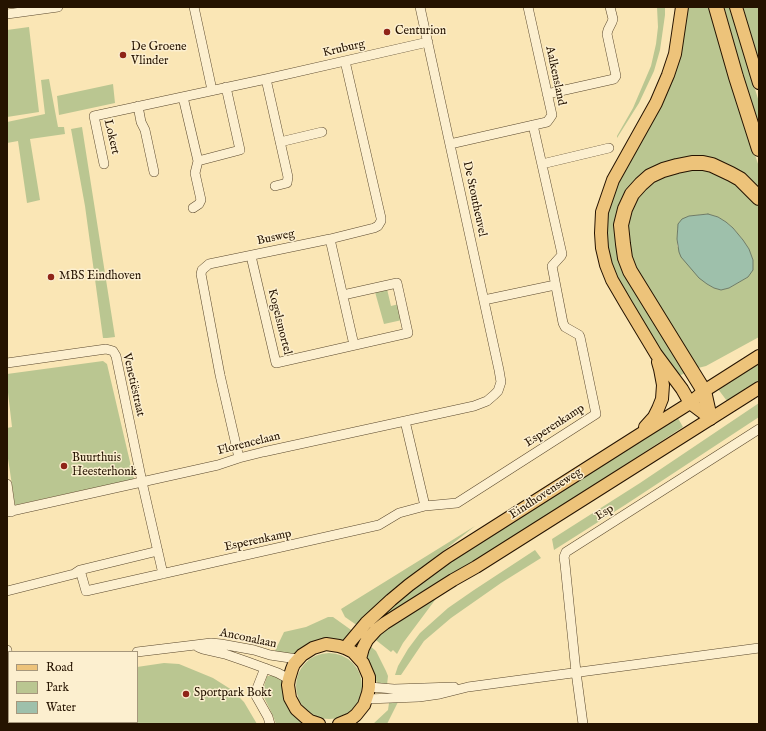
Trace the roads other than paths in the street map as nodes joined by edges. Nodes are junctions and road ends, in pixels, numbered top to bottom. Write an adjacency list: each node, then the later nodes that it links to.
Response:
1 (58, 7): 9 (street)
2 (194, 7): 15 (street)
3 (420, 7): 10 (street, De Stoutheuvel)
4 (528, 7): 16 (street, Aalkensland)
5 (610, 7): 16 (street)
6 (682, 7): 39 (main road)
7 (716, 7): 25 (highway)
8 (736, 7): 13 (main road)
9 (7, 14)
10 (428, 42): 11 (street, Kruburg); 23 (street, De Stoutheuvel)
11 (345, 61): 12 (street, Kruburg); 33 (street, Busweg)
12 (266, 79): 14 (street, Kruburg); 22 (street)
13 (759, 83)
14 (226, 87): 15 (street, Kruburg); 26 (street)
15 (212, 90): 17 (street, Kruburg)
16 (547, 94): 20 (street, Aalkensland)
17 (183, 97): 18 (street, Kruburg); 26 (street)
18 (138, 106): 19 (street, Kruburg); 29 (street)
19 (94, 116): 27 (street, Lokert)
20 (533, 125): 23 (street, Aalkensland); 28 (street, Esperenkamp)
21 (322, 132): 22 (street)
22 (280, 142): 30 (street)
23 (450, 144): 37 (street, De Stoutheuvel)
24 (609, 148): 28 (street)
25 (759, 149)
26 (198, 161): 32 (street)
27 (104, 164)
28 (542, 164): 35 (street, Esperenkamp)
29 (154, 172)
30 (275, 186)
31 (759, 198): 43 (highway)
32 (193, 208)
33 (330, 239): 34 (street, Busweg); 36 (street)
34 (250, 256): 38 (street, Kogelsmortel); 50 (street, Busweg)
35 (555, 285): 37 (street); 53 (street, Esperenkamp)
36 (343, 295): 38 (street); 38 (street, Kogelsmortel)
37 (484, 300): 44 (street, De Stoutheuvel)
38 (354, 345)
39 (656, 354): 45 (main road); 49 (main road)
40 (759, 356): 43 (main road, Eindhovenseweg)
41 (7, 364): 51 (street, Venetiëstraat)
42 (759, 388): 46 (main road, Eindhovenseweg)
43 (704, 391): 45 (main road, Eindhovenseweg); 46 (highway)
44 (494, 395): 47 (street, Florencelaan)
45 (690, 403): 46 (main road); 49 (main road, Eindhovenseweg)
46 (710, 418): 64 (main road, Eindhovenseweg)
47 (405, 421): 50 (street, Florencelaan); 53 (street)
48 (759, 429): 66 (street, Esp)
49 (639, 435): 60 (main road, Eindhovenseweg)
50 (239, 458): 51 (street, Florencelaan)
51 (142, 482): 54 (street, Florencelaan); 55 (street)
52 (7, 484): 54 (street)
53 (425, 506): 57 (street, Esperenkamp)
54 (9, 512)
55 (158, 551): 56 (street); 57 (street)
56 (80, 570): 57 (street, Esperenkamp); 58 (street)
57 (163, 574)
58 (7, 590)
59 (194, 645): 62 (street, Anconalaan); 63 (street, Anconalaan); 65 (street, Anconalaan)
60 (345, 648): 63 (main road); 64 (main road)
61 (759, 648): 66 (street)
62 (138, 652)
63 (297, 659): 67 (main road)
64 (360, 659): 68 (main road)
65 (265, 668): 67 (street, Anconalaan); 72 (street)
66 (576, 672): 69 (street); 74 (street, Esp)
67 (289, 679): 71 (main road)
68 (369, 687): 69 (street); 70 (main road)
69 (468, 687): 70 (street)
70 (367, 699): 73 (main road)
71 (313, 723)
72 (270, 724)
73 (339, 724)
74 (583, 724)

